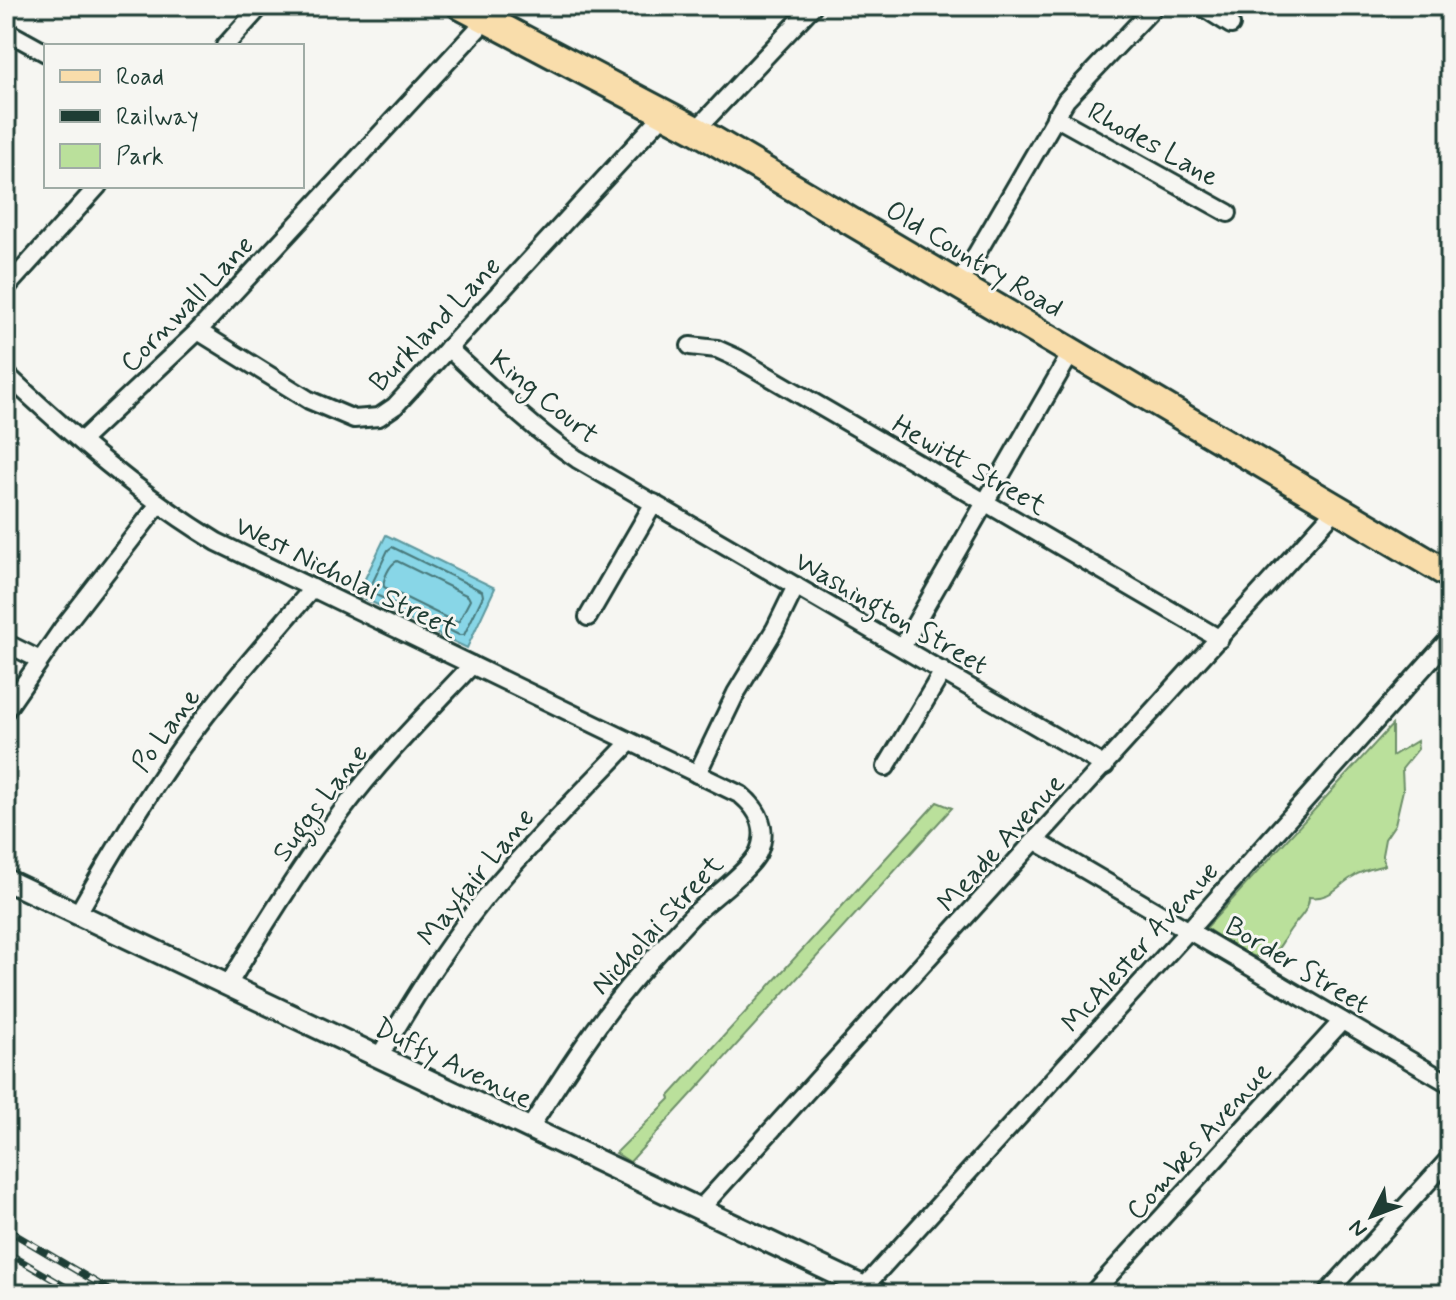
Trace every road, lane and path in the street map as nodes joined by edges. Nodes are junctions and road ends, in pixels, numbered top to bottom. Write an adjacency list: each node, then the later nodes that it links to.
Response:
1 (261, 6): 9 (street)
2 (461, 6): 6 (main road, Old Country Road)
3 (813, 6): 13 (street)
4 (1155, 6): 12 (street)
5 (1201, 6): 7 (street)
6 (486, 20): 11 (main road, Old Country Road); 18 (street, Cornwall Lane)
7 (1231, 25)
8 (6, 31): 10 (street)
9 (227, 44)
10 (44, 52)
11 (665, 113): 13 (main road, Old Country Road); 20 (street, Burkland Lane)
12 (1055, 117): 15 (street, Rhodes Lane); 16 (street)
13 (696, 130): 16 (main road, Old Country Road)
14 (96, 188): 17 (street)
15 (1228, 213)
16 (959, 284): 21 (main road, Old Country Road)
17 (6, 288)
18 (198, 331): 20 (street, Burkland Lane); 23 (street, Cornwall Lane)
19 (690, 346): 25 (street, Hewitt Street)
20 (448, 348): 24 (street, King Court)
21 (1071, 353): 25 (street); 27 (main road, Old Country Road)
22 (6, 374): 23 (street, West Nicholai Street)
23 (81, 441): 26 (street, West Nicholai Street)
24 (654, 503): 29 (street, Washington Street); 31 (street)
25 (985, 503): 33 (street, Hewitt Street); 35 (street)
26 (159, 504): 30 (street, West Nicholai Street); 36 (street)
27 (1338, 507): 28 (main road, Old Country Road); 33 (street, Meade Avenue)
28 (1450, 575)
29 (796, 586): 35 (street, Washington Street); 43 (street)
30 (313, 588): 37 (street, West Nicholai Street); 46 (street, Po Lane)
31 (588, 617)
32 (1450, 638): 47 (street, McAlester Avenue)
33 (1220, 639): 41 (street, Meade Avenue)
34 (6, 643): 36 (street)
35 (902, 647): 38 (street, Washington Street)
36 (40, 660): 39 (street)
37 (472, 665): 40 (street, West Nicholai Street); 48 (street, Suggs Lane)
38 (943, 671): 41 (street, Washington Street); 42 (street)
39 (6, 710)
40 (630, 742): 43 (street, West Nicholai Street); 50 (street, Mayfair Lane)
41 (1105, 766): 44 (street, Meade Avenue)
42 (886, 767)
43 (697, 774): 52 (street, Nicholai Street)
44 (1036, 841): 47 (street, Border Street); 54 (street, Meade Avenue)
45 (6, 880): 46 (street, Duffy Avenue)
46 (78, 913): 48 (street, Duffy Avenue)
47 (1189, 930): 49 (street, Border Street); 55 (street, McAlester Avenue)
48 (228, 985): 50 (street, Duffy Avenue)
49 (1342, 1021): 51 (street, Border Street); 56 (street, Combes Avenue)
50 (379, 1057): 52 (street, Duffy Avenue)
51 (1450, 1084)
52 (529, 1129): 54 (street, Duffy Avenue)
53 (1450, 1158): 57 (street)
54 (700, 1209): 55 (street, Duffy Avenue)
55 (871, 1291)
56 (1092, 1294)
57 (1326, 1294)

